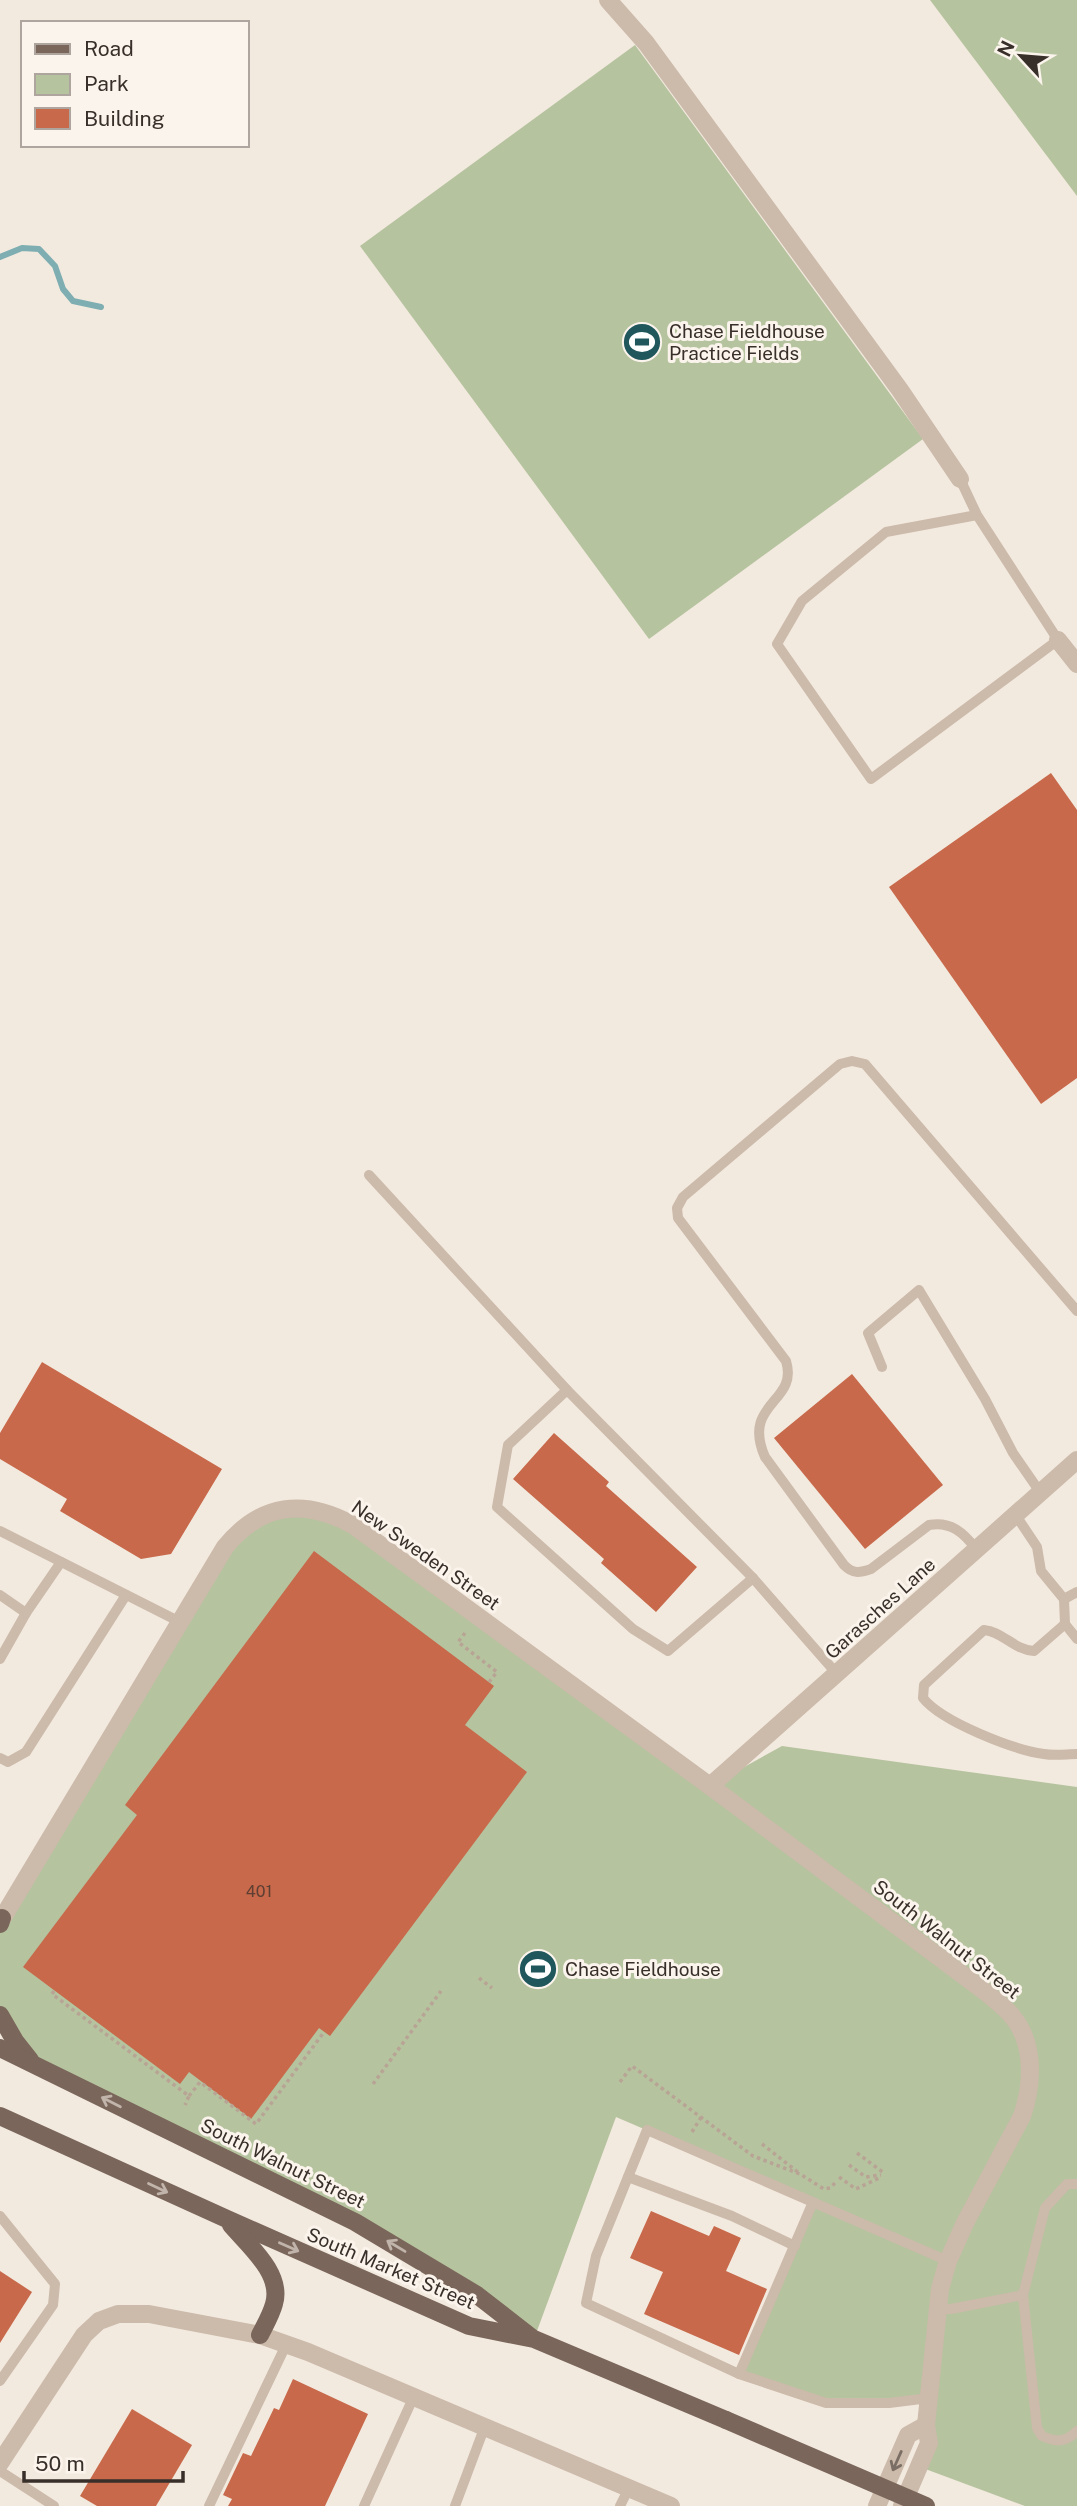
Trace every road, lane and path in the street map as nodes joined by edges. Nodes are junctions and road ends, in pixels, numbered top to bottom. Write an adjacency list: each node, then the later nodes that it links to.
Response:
1 (608, 0): 2 (street)
2 (960, 479): 3 (lane)
3 (977, 515): 4 (lane); 4 (lane)
4 (1058, 640): 5 (street)
5 (1077, 664)
6 (369, 1175): 9 (lane)
7 (1077, 1311): 14 (lane)
8 (882, 1367): 11 (lane)
9 (567, 1390): 16 (lane); 16 (lane)
10 (1077, 1460): 11 (street, Garasches Lane)
11 (1040, 1492): 12 (street, Garasches Lane)
12 (1015, 1514): 14 (street, Garasches Lane); 20 (lane)
13 (0, 1531): 15 (lane)
14 (976, 1549): 27 (street, Garasches Lane)
15 (61, 1562): 19 (lane); 21 (lane)
16 (753, 1578): 27 (lane)
17 (1077, 1592): 20 (lane)
18 (0, 1595): 21 (lane)
19 (126, 1595): 22 (lane); 30 (lane)
20 (1064, 1599): 23 (lane)
21 (26, 1613): 26 (lane)
22 (180, 1622): 31 (street, New Sweden Street); 32 (street, New Sweden Street)
23 (1065, 1624): 25 (lane); 29 (lane)
24 (465, 1633): 28 (path)
25 (1077, 1639)
26 (0, 1659)
27 (837, 1674): 31 (street, Garasches Lane)
28 (488, 1682)
29 (1077, 1754)
30 (0, 1758)
31 (710, 1786): 61 (street, South Walnut Street)
32 (0, 1921)
33 (532, 1961): 34 (path)
34 (554, 1977)
35 (479, 1978): 36 (path)
36 (492, 1988)
37 (54, 1991): 45 (path)
38 (441, 1991): 44 (path)
39 (0, 2015): 42 (main road)
40 (324, 2032): 45 (path)
41 (0, 2048): 42 (main road, South Walnut Street)
42 (32, 2063): 65 (main road, South Walnut Street, one-way to 42)
43 (620, 2082): 47 (path)
44 (373, 2084)
45 (189, 2096): 46 (path)
46 (185, 2105)
47 (702, 2116): 50 (path); 53 (path)
48 (4, 2120): 59 (main road, South Market Street, one-way to 59)
49 (762, 2144): 53 (path)
50 (687, 2147): 55 (lane); 57 (lane)
51 (857, 2153): 54 (path)
52 (849, 2165): 54 (path)
53 (800, 2174): 54 (path)
54 (883, 2175)
55 (628, 2177): 60 (lane); 67 (lane)
56 (1077, 2184): 62 (lane)
57 (813, 2202): 60 (lane); 61 (lane)
58 (0, 2216): 68 (lane)
59 (227, 2219): 64 (main road); 65 (main road, South Market Street, one-way to 65)
60 (794, 2245): 67 (lane)
61 (948, 2261): 63 (street, South Walnut Street)
62 (1023, 2295): 63 (lane); 73 (lane)
63 (937, 2309): 70 (street, South Walnut Street)
64 (260, 2335): 66 (street); 74 (street)
65 (534, 2339): 85 (main road, South Market Street, bridge)
66 (286, 2345): 69 (street); 78 (lane)
67 (739, 2374): 70 (lane)
68 (0, 2381)
69 (414, 2396): 71 (street); 79 (lane)
70 (929, 2398): 72 (street, South Walnut Street)
71 (485, 2426): 76 (street); 80 (lane)
72 (926, 2426): 83 (street, one-way to 83); 84 (street, South Walnut Street)
73 (1077, 2431)
74 (0, 2463)
75 (0, 2471): 77 (lane)
76 (629, 2488): 81 (lane); 82 (street)
77 (54, 2506)
78 (208, 2506)
79 (365, 2506)
80 (455, 2506)
81 (620, 2506)
82 (671, 2506)
83 (877, 2506)
84 (902, 2506)
85 (926, 2506)

